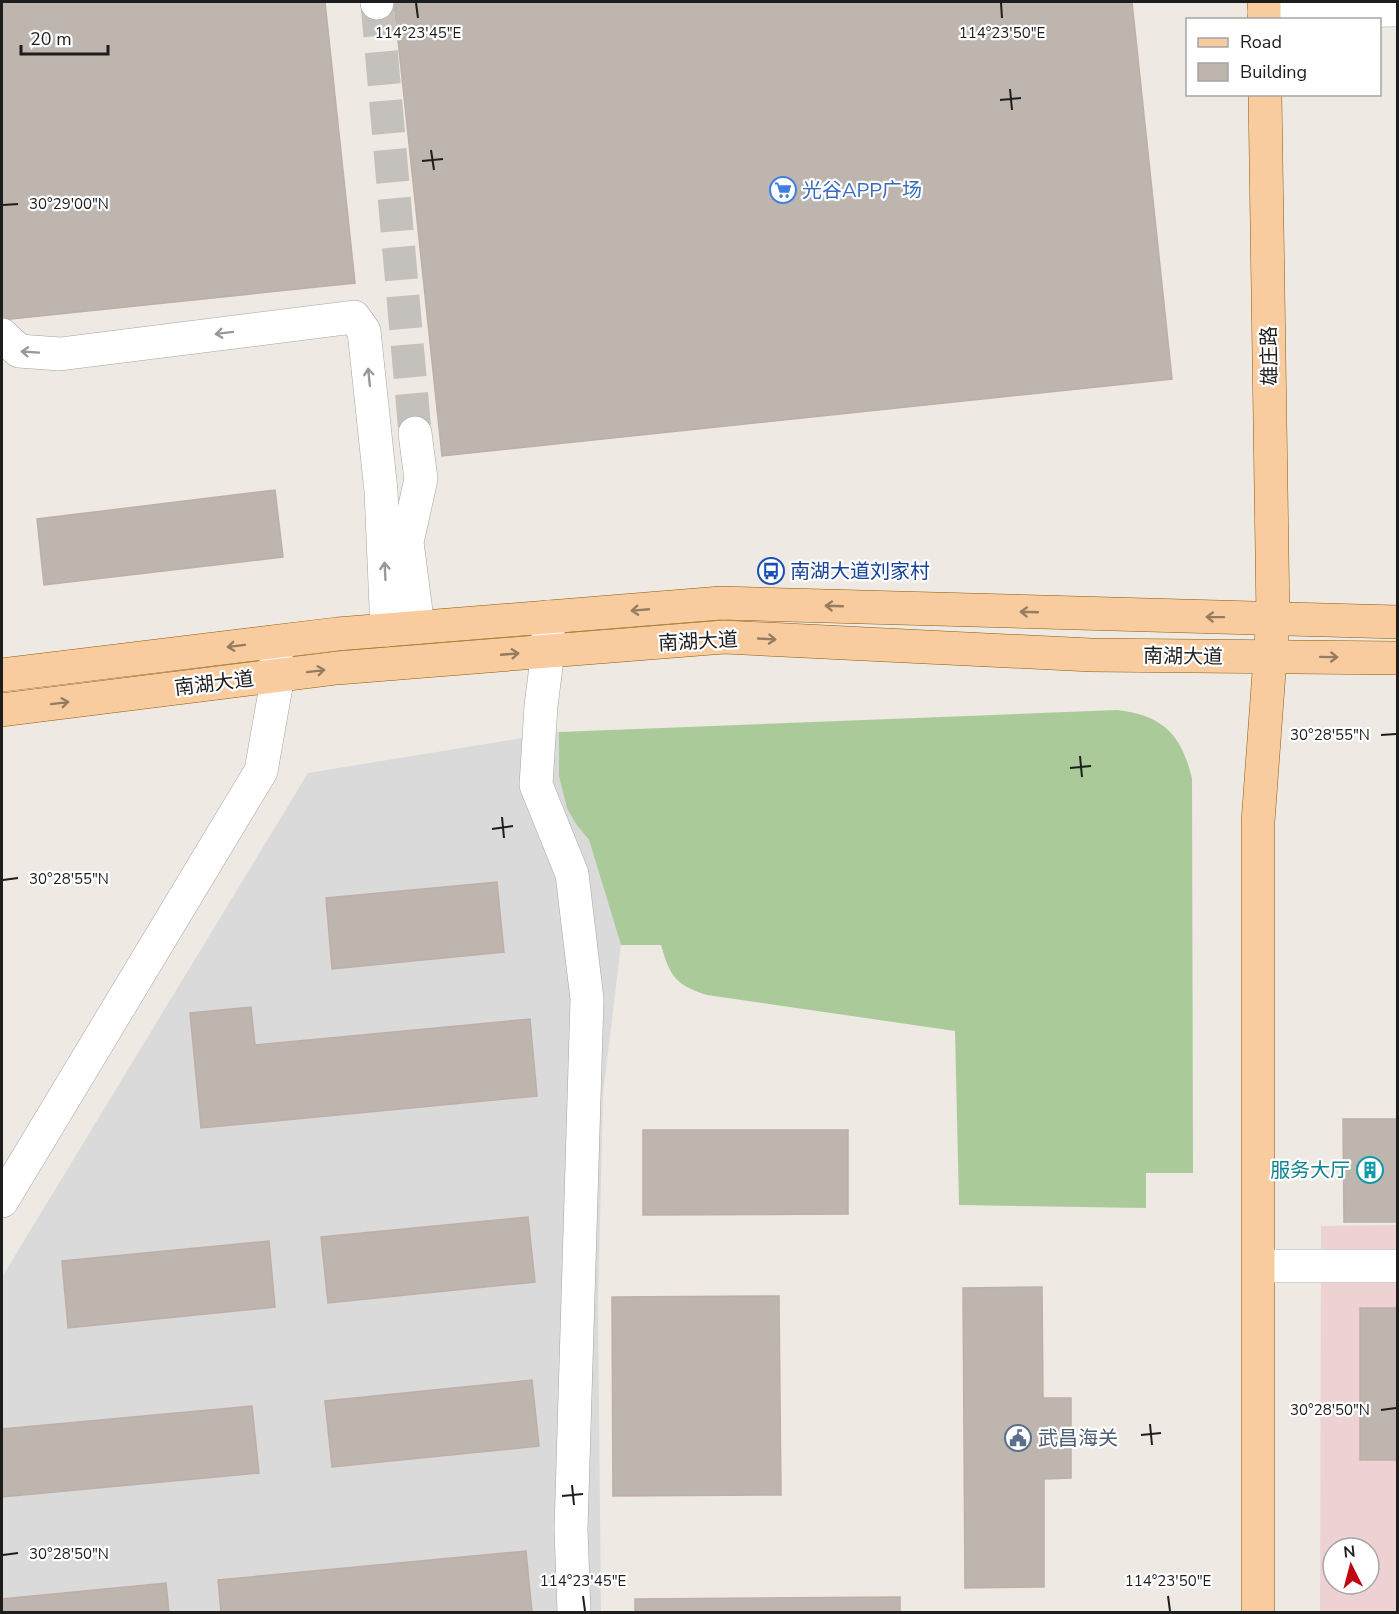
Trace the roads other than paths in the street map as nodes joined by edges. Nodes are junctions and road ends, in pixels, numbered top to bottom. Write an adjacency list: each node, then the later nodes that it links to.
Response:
1 (1398, 10): 2 (street)
2 (1264, 11)
3 (1265, 96): 7 (main road, 雄庄路)
4 (2, 335): 9 (street, one-way to 4)
5 (415, 433): 9 (street)
6 (548, 617): 7 (main road, 南湖大道, one-way to 6); 9 (main road, 南湖大道); 11 (street)
7 (1273, 618): 8 (main road, 南湖大道); 12 (main road, 雄庄路)
8 (1398, 622)
9 (403, 628): 10 (main road, 南湖大道)
10 (274, 642): 14 (main road, 南湖大道, one-way to 14); 15 (street)
11 (548, 651): 12 (main road, 南湖大道, one-way to 12); 15 (main road, 南湖大道, one-way to 11); 20 (street)
12 (1270, 657): 13 (main road, 南湖大道, one-way to 13); 18 (main road, 雄庄路)
13 (1398, 658)
14 (2, 675)
15 (278, 675): 16 (main road, 南湖大道, one-way to 15); 17 (street)
16 (2, 710)
17 (2, 1202)
18 (1258, 1266): 19 (street); 21 (main road, 雄庄路)
19 (1398, 1266)
20 (574, 1612)
21 (1258, 1612)

